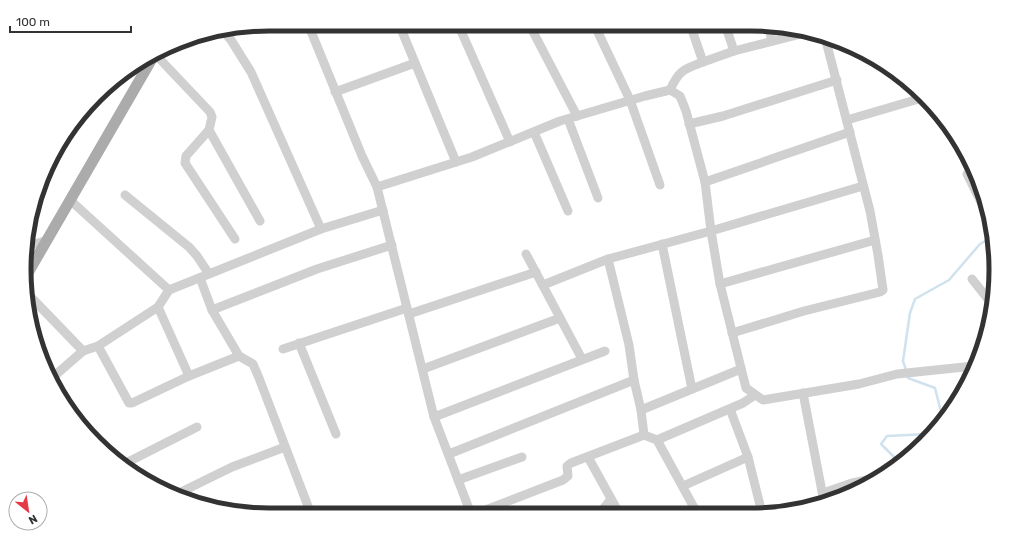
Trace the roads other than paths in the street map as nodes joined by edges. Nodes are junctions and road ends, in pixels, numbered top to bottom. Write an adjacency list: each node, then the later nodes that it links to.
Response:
1 (311, 31): 20 (street)
2 (401, 31): 17 (street)
3 (461, 31): 29 (street)
4 (532, 31): 23 (street)
5 (597, 31): 22 (street)
6 (692, 31): 15 (street)
7 (727, 31): 13 (street)
8 (770, 32): 11 (street)
9 (227, 35): 43 (street)
10 (795, 36): 11 (street)
11 (772, 41): 13 (street)
12 (827, 44): 18 (street)
13 (734, 51): 15 (street)
14 (159, 58): 26 (street)
15 (703, 62): 19 (street)
16 (149, 63): 39 (main road)
17 (415, 64): 20 (street); 30 (street)
18 (836, 80): 24 (street); 25 (street)
19 (670, 90): 22 (street); 25 (street)
20 (335, 92): 35 (street)
21 (917, 99): 24 (street)
22 (630, 100): 23 (street); 33 (street)
23 (572, 118): 27 (street); 38 (street)
24 (847, 120): 28 (street)
25 (689, 124): 32 (street)
26 (209, 130): 42 (street); 45 (street)
27 (534, 132): 29 (street); 41 (street)
28 (850, 132): 32 (street); 34 (street)
29 (510, 142): 30 (street)
30 (456, 162): 35 (street)
31 (967, 174): 36 (street)
32 (705, 182): 44 (street)
33 (660, 185)
34 (863, 186): 44 (street); 47 (street)
35 (377, 187): 40 (street)
36 (975, 190)
37 (125, 195): 55 (street)
38 (598, 198)
39 (70, 200): 46 (main road); 60 (street)
40 (383, 210): 43 (street); 50 (street)
41 (568, 210)
42 (260, 221)
43 (321, 229): 55 (street)
44 (711, 231): 48 (street); 58 (street)
45 (235, 239)
46 (48, 240): 49 (street); 53 (main road)
47 (875, 240): 58 (street); 67 (street)
48 (662, 244): 52 (street); 81 (street)
49 (33, 245)
50 (392, 246): 64 (street); 65 (street)
51 (526, 254): 54 (street)
52 (608, 259): 59 (street); 80 (street)
53 (31, 268)
54 (536, 272): 59 (street); 65 (street)
55 (209, 274): 56 (street)
56 (200, 278): 60 (street); 64 (street)
57 (972, 279): 61 (street)
58 (720, 284): 67 (street)
59 (543, 285): 66 (street)
60 (169, 290): 63 (street)
61 (987, 298)
62 (33, 299): 71 (street)
63 (158, 307): 69 (street); 79 (street)
64 (212, 310): 73 (street)
65 (408, 311): 68 (street); 76 (street)
66 (560, 318): 74 (street); 76 (street)
67 (732, 333): 77 (street)
68 (299, 344): 70 (street); 88 (street)
69 (98, 346): 71 (street); 79 (street)
70 (283, 349)
71 (83, 351): 78 (street)
72 (605, 351): 74 (street)
73 (238, 356): 79 (street); 91 (street)
74 (582, 359): 86 (street)
75 (968, 367): 82 (street)
76 (423, 369): 86 (street)
77 (741, 369): 81 (street); 83 (street)
78 (56, 375)
79 (189, 376)
80 (634, 380): 85 (street); 92 (street)
81 (692, 389): 85 (street)
82 (804, 393): 83 (street); 102 (street)
83 (755, 395): 84 (street)
84 (730, 409): 90 (street); 95 (street)
85 (642, 410): 89 (street)
86 (434, 417): 92 (street)
87 (197, 427): 96 (street)
88 (336, 434)
89 (644, 435): 90 (street); 94 (street)
90 (657, 440): 99 (street)
91 (285, 447): 100 (street); 105 (street)
92 (448, 454): 97 (street)
93 (522, 457): 97 (street)
94 (588, 457): 103 (street); 107 (street)
95 (748, 457): 99 (street); 104 (street)
96 (128, 462)
97 (458, 480): 106 (street)
98 (859, 482): 101 (street)
99 (683, 486): 110 (street)
100 (182, 491)
101 (830, 494)
102 (824, 497)
103 (611, 499): 108 (street); 109 (street)
104 (761, 507)
105 (309, 508)
106 (469, 508)
107 (491, 508)
108 (604, 508)
109 (616, 508)
110 (694, 508)

